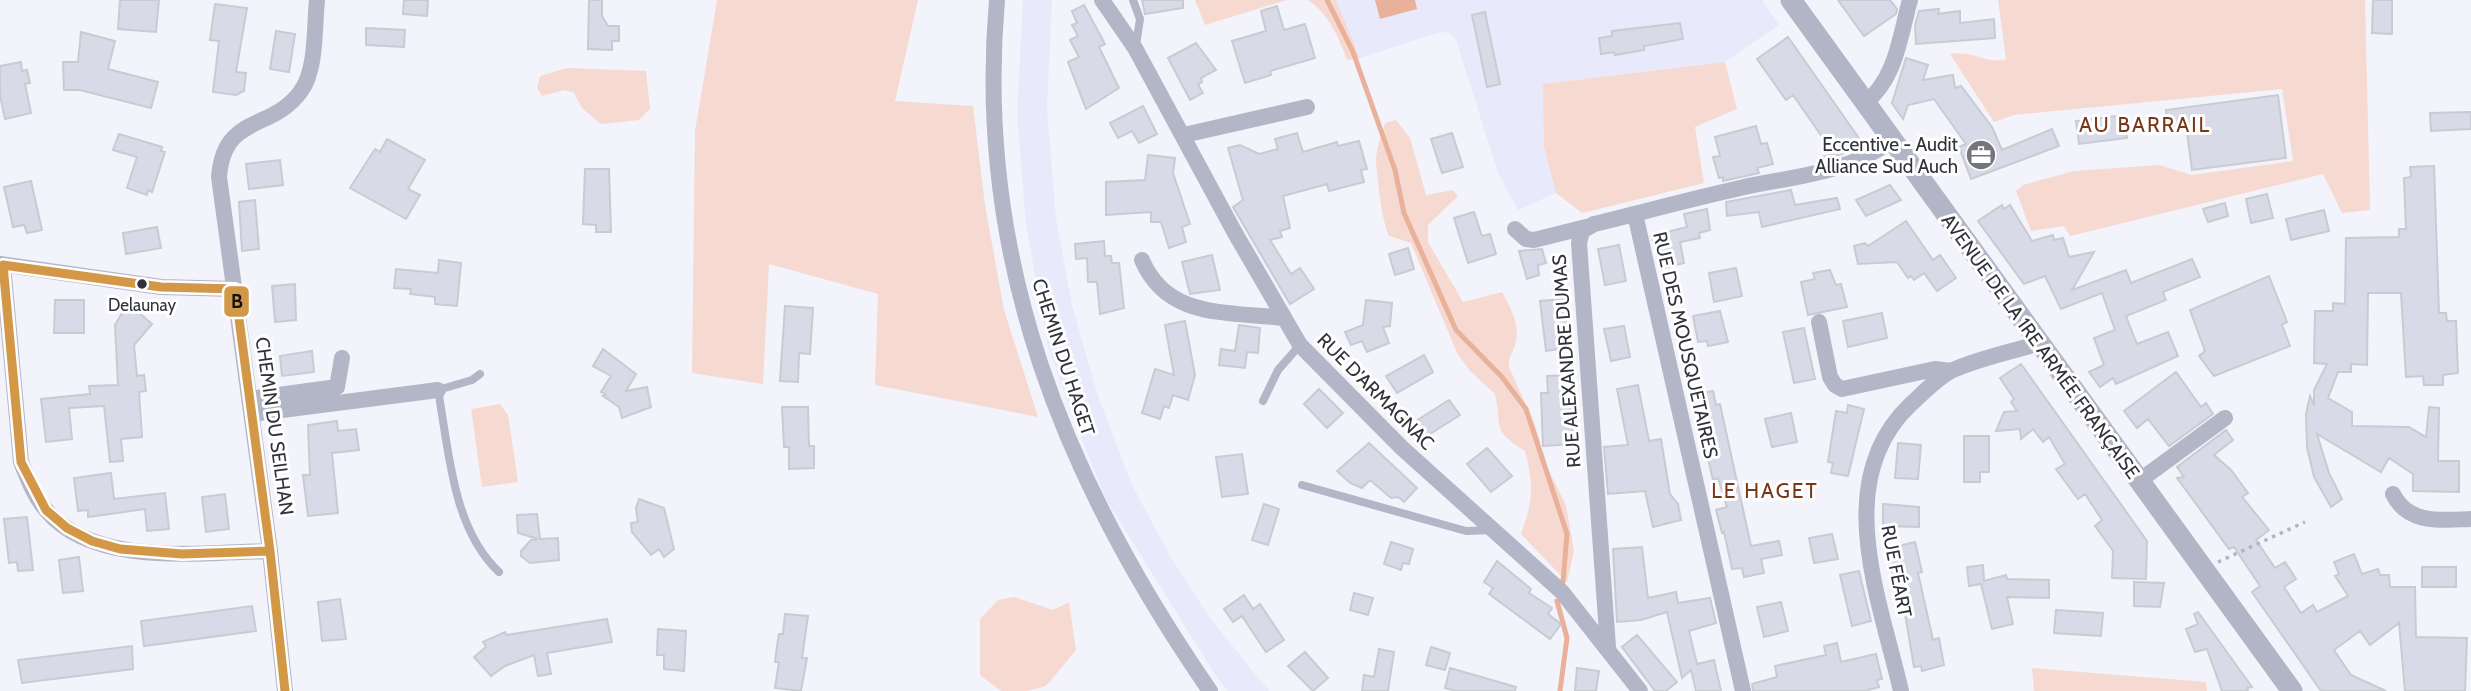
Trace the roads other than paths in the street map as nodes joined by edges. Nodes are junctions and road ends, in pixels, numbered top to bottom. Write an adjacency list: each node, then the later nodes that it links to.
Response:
1 (317, 0): 17 (street, CHEMIN DU SEILHAN)
2 (998, 0): 38 (street, CHEMIN DU HAGET)
3 (1102, 0): 7 (street, RUE D'ARMAGNAC)
4 (1133, 0): 7 (lane)
5 (1791, 0): 8 (main road, AVENUE DE LA 1RE ARMÉE FRANÇAISE)
6 (1910, 0): 8 (street)
7 (1135, 48): 10 (street, RUE D'ARMAGNAC)
8 (1865, 103): 11 (main road, AVENUE DE LA 1RE ARMÉE FRANÇAISE)
9 (1307, 107): 10 (street)
10 (1184, 135): 18 (street, RUE D'ARMAGNAC)
11 (1892, 140): 12 (street); 20 (main road, AVENUE DE LA 1RE ARMÉE FRANÇAISE)
12 (1635, 214): 13 (street); 40 (street, RUE DES MOUSQUETAIRES)
13 (1586, 227): 14 (street); 36 (street, RUE ALEXANDRE DUMAS)
14 (1515, 229)
15 (1142, 260): 18 (street)
16 (2, 265): 17 (street); 34 (street)
17 (235, 289): 27 (street, CHEMIN DU SEILHAN)
18 (1282, 318): 21 (street, RUE D'ARMAGNAC)
19 (1819, 322): 23 (street)
20 (2039, 343): 23 (street, RUE FÉART); 29 (main road, AVENUE DE LA 1RE ARMÉE FRANÇAISE)
21 (1300, 345): 26 (lane); 33 (street, RUE D'ARMAGNAC)
22 (342, 358): 27 (street)
23 (1951, 371): 41 (street, RUE FÉART)
24 (480, 374): 25 (lane)
25 (438, 390): 27 (street); 35 (lane)
26 (1263, 401)
27 (251, 407): 34 (street, CHEMIN DU SEILHAN)
28 (2225, 418): 29 (street)
29 (2139, 481): 42 (main road, AVENUE DE LA 1RE ARMÉE FRANÇAISE)
30 (1302, 485): 33 (lane)
31 (2393, 494): 32 (street)
32 (2471, 519)
33 (1493, 530): 36 (street, RUE D'ARMAGNAC)
34 (270, 551): 37 (street, CHEMIN DU SEILHAN)
35 (499, 572)
36 (1608, 647): 39 (street, RUE D'ARMAGNAC)
37 (285, 691)
38 (1210, 691)
39 (1640, 691)
40 (1743, 691)
41 (1901, 691)
42 (2292, 691)

